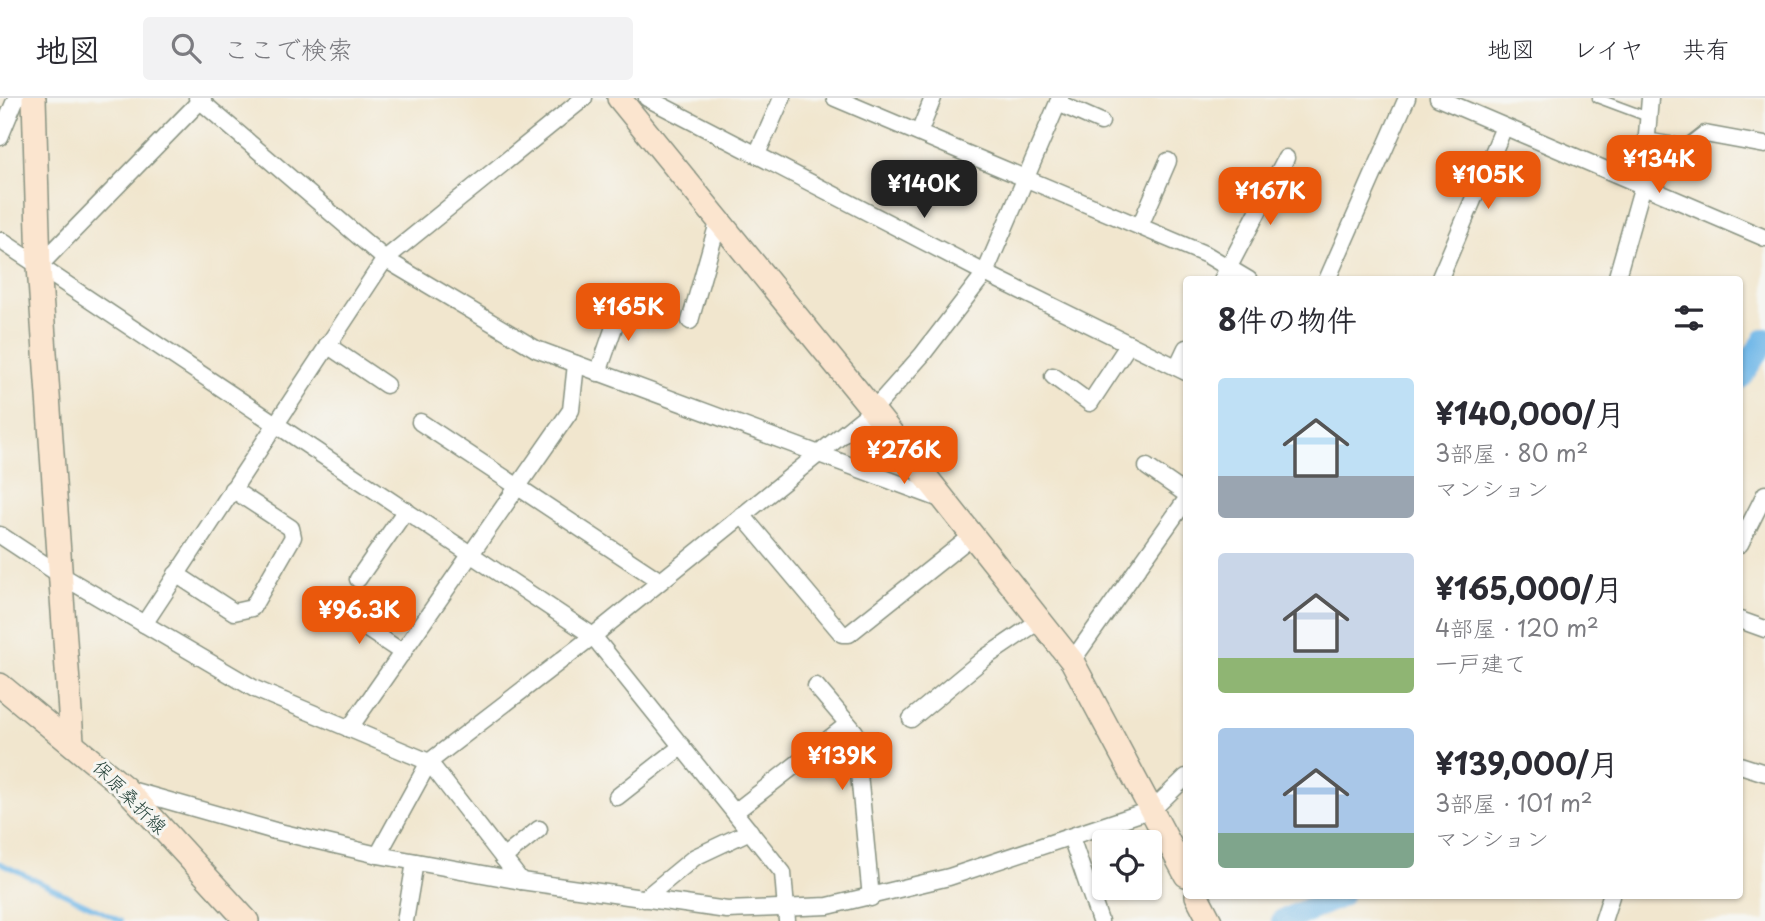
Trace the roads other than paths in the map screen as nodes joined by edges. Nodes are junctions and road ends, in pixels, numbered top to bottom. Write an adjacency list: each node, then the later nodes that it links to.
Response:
1 (16, 98): 19 (street)
2 (34, 98): 32 (street)
3 (584, 98): 31 (street)
4 (619, 98): 27 (street)
5 (647, 98): 22 (street)
6 (782, 98): 22 (street)
7 (835, 98): 18 (street)
8 (933, 98): 18 (street)
9 (1408, 98): 35 (street)
10 (1438, 98): 17 (street)
11 (1597, 98): 15 (lane)
12 (1650, 98): 15 (street)
13 (200, 99): 31 (street); 32 (street)
14 (1059, 101): 16 (street); 25 (street)
15 (1647, 117): 20 (street)
16 (1101, 122)
17 (1504, 127): 26 (street); 36 (street)
18 (919, 133): 25 (street)
19 (0, 137)
20 (1646, 141): 21 (street); 26 (street)
21 (1765, 145)
22 (757, 154): 33 (street)
23 (1286, 158): 34 (street)
24 (1168, 161): 28 (street)
25 (1026, 178): 28 (street); 33 (street)
26 (1643, 185): 29 (street); 37 (street)
27 (719, 219): 39 (street); 47 (street)
28 (1140, 226): 34 (street)
29 (1765, 238)
30 (0, 240): 32 (street)
31 (386, 259): 41 (street); 42 (street)
32 (39, 266): 48 (street); 64 (street)
33 (985, 273): 40 (street); 47 (street)
34 (1225, 274)
35 (1329, 276)
36 (1441, 276)
37 (1621, 276)
38 (659, 315): 44 (street)
39 (690, 321)
40 (1129, 344): 43 (street); 45 (street)
41 (327, 345): 46 (street); 48 (street)
42 (576, 364): 44 (street); 52 (street)
43 (1182, 369)
44 (598, 373): 50 (street)
45 (1053, 376)
46 (386, 385)
47 (873, 410): 50 (street); 56 (street)
48 (275, 422): 53 (street); 58 (street)
49 (421, 422): 52 (street)
50 (816, 454): 56 (street); 59 (street)
51 (1147, 467): 54 (street)
52 (518, 487): 63 (street); 67 (street)
53 (232, 489): 65 (street); 65 (street)
54 (1183, 492)
55 (1765, 494): 62 (street)
56 (943, 500): 61 (street)
57 (1183, 504): 75 (street)
58 (405, 510): 63 (street); 66 (street)
59 (742, 515): 61 (street); 67 (street)
60 (0, 535): 64 (street)
61 (972, 536): 69 (street)
62 (1743, 538)
63 (471, 554): 73 (street); 74 (street)
64 (59, 574): 71 (street); 81 (street)
65 (176, 574): 71 (street)
66 (358, 579)
67 (660, 581): 73 (street)
68 (336, 608): 74 (street)
69 (1040, 621): 75 (street); 78 (street)
70 (1743, 621): 72 (street)
71 (144, 624): 80 (street)
72 (1765, 628)
73 (593, 636): 82 (street); 83 (street)
74 (403, 653): 80 (street)
75 (1072, 661): 89 (street)
76 (0, 685): 81 (street, 保原桑折線)
77 (816, 686): 79 (street)
78 (911, 719)
79 (848, 724): 90 (street); 99 (street)
80 (349, 729): 83 (street)
81 (72, 741): 87 (street, 保原桑折線)
82 (682, 746): 88 (street); 90 (street)
83 (429, 762): 94 (street); 95 (street)
84 (1743, 766): 85 (street)
85 (1765, 773)
86 (1183, 780): 89 (street)
87 (125, 788): 94 (street); 104 (street, 保原桑折線)
88 (617, 797)
89 (1153, 809): 93 (street); 97 (street)
90 (735, 812): 92 (street)
91 (539, 829): 95 (street)
92 (750, 831): 102 (street); 103 (street)
93 (1071, 837): 99 (street); 106 (street)
94 (378, 855): 96 (street)
95 (503, 858): 98 (street)
96 (415, 862): 98 (street); 105 (street)
97 (1183, 869)
98 (521, 881): 102 (street)
99 (871, 898): 103 (street)
100 (1199, 899): 107 (street)
101 (1610, 899): 108 (street)
102 (644, 900): 103 (street)
103 (787, 915)
104 (247, 921)
105 (405, 921)
106 (1100, 921)
107 (1210, 921)
108 (1603, 921)

